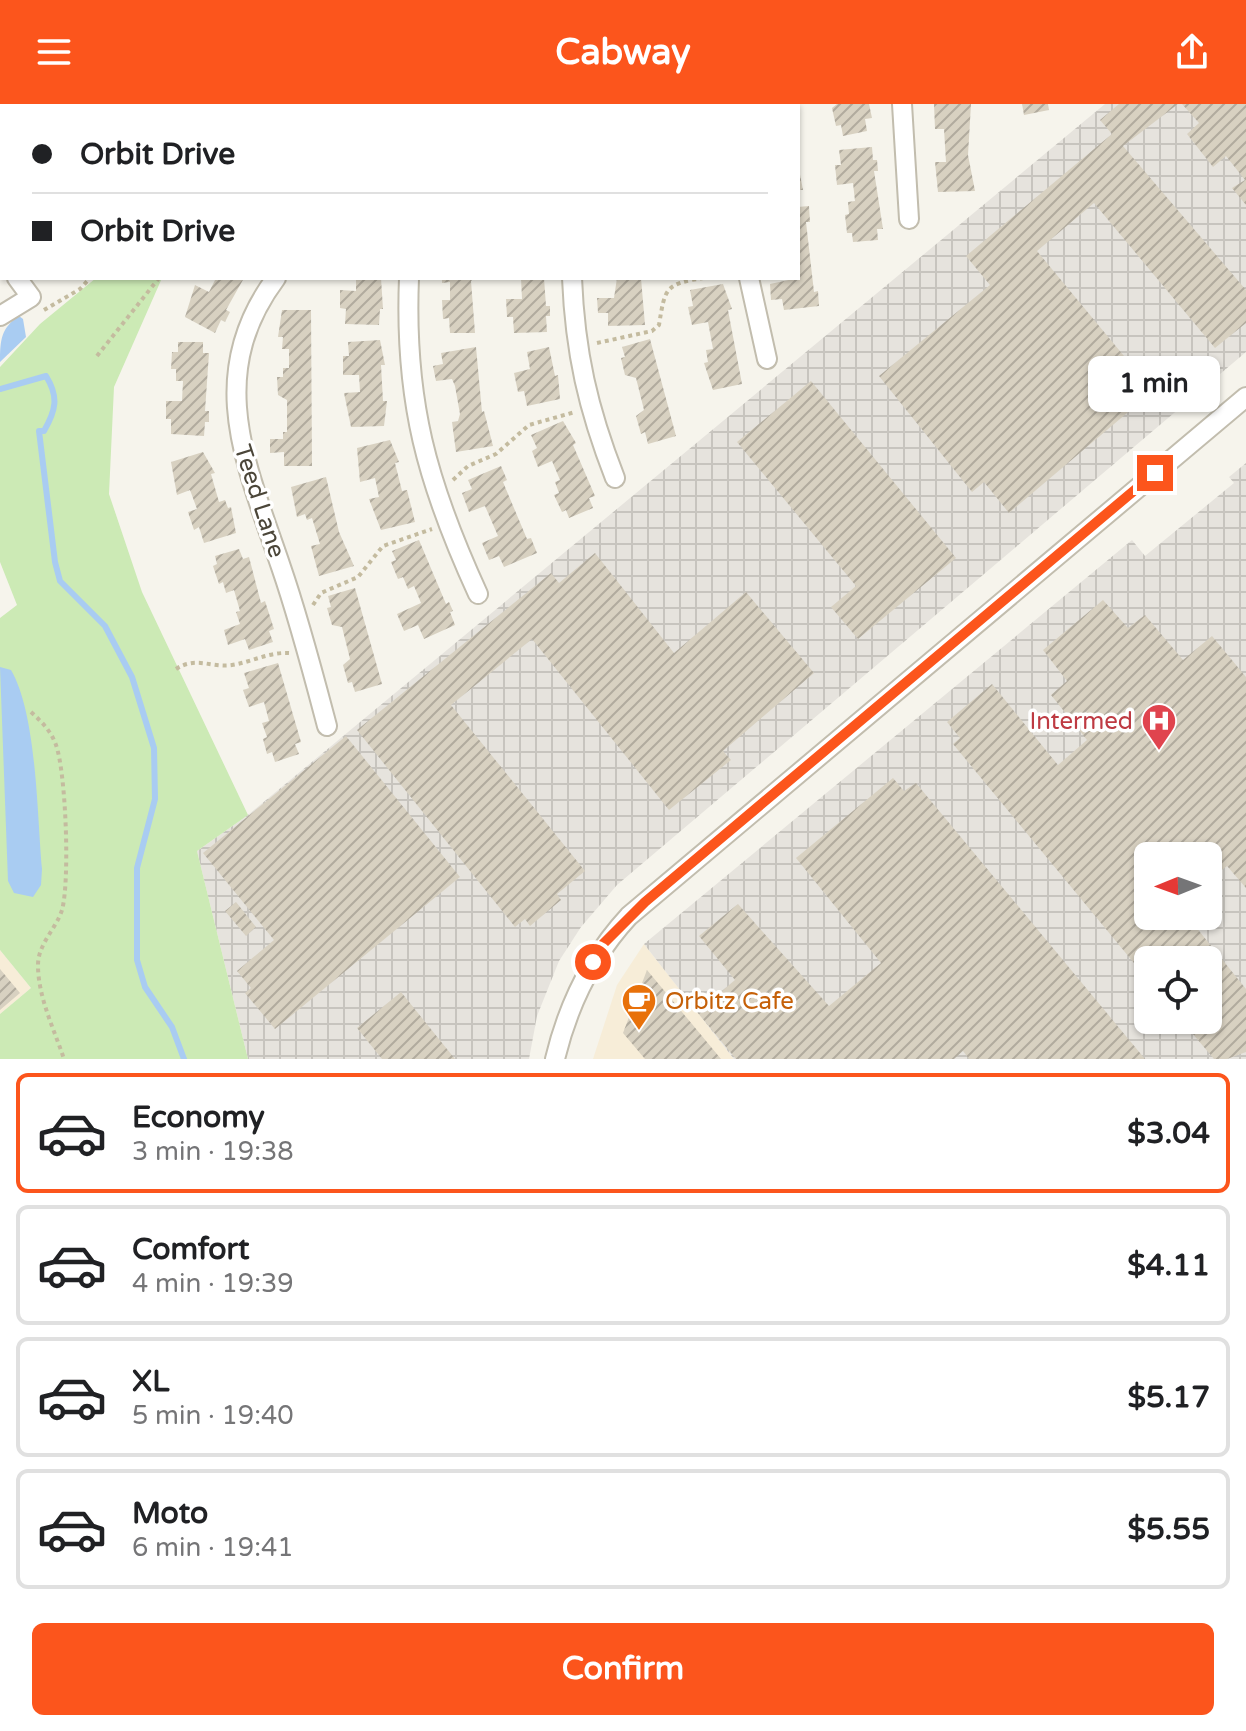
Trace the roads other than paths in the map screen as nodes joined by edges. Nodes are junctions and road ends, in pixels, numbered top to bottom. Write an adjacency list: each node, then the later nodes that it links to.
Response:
1 (902, 104): 2 (street)
2 (909, 219)
3 (18, 280): 8 (street)
4 (275, 280): 13 (street, Teed Lane)
5 (409, 280): 12 (street)
6 (572, 280): 11 (street)
7 (749, 280): 9 (street)
8 (0, 316)
9 (767, 359)
10 (1246, 397): 14 (street)
11 (615, 478)
12 (478, 594)
13 (327, 726)
14 (555, 1059)

